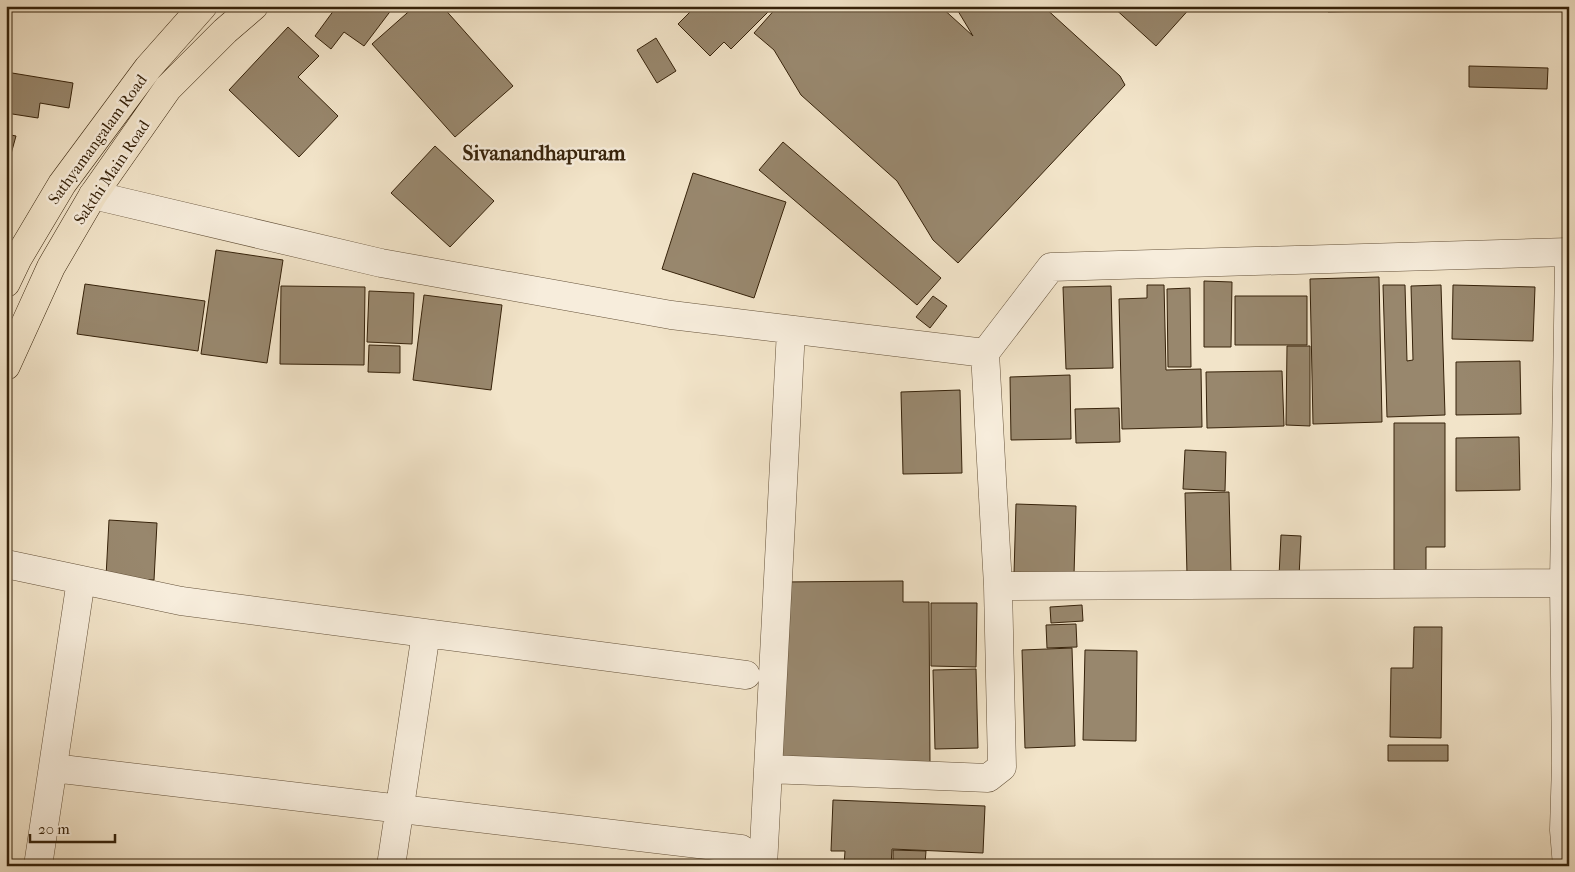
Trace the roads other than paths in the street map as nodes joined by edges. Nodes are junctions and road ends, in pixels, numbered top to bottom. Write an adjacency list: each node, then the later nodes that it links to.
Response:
1 (203, 6): 6 (highway, Sathyamangalam Road)
2 (254, 6): 3 (highway, Sakthi Main Road)
3 (93, 195): 7 (street); 9 (highway, Sakthi Main Road)
4 (1569, 252): 8 (street)
5 (1569, 261): 12 (street)
6 (6, 283)
7 (791, 330): 8 (street); 17 (street)
8 (985, 353): 13 (street)
9 (6, 366)
10 (6, 564): 11 (street)
11 (81, 580): 14 (street); 16 (street)
12 (1564, 583): 13 (street); 23 (street)
13 (998, 586): 17 (street)
14 (426, 633): 15 (street); 18 (street)
15 (746, 675)
16 (53, 768): 18 (street); 20 (street)
17 (768, 769): 22 (street)
18 (400, 809): 19 (street); 21 (street)
19 (741, 849)
20 (38, 866)
21 (391, 866)
22 (763, 866)
23 (1567, 866)

